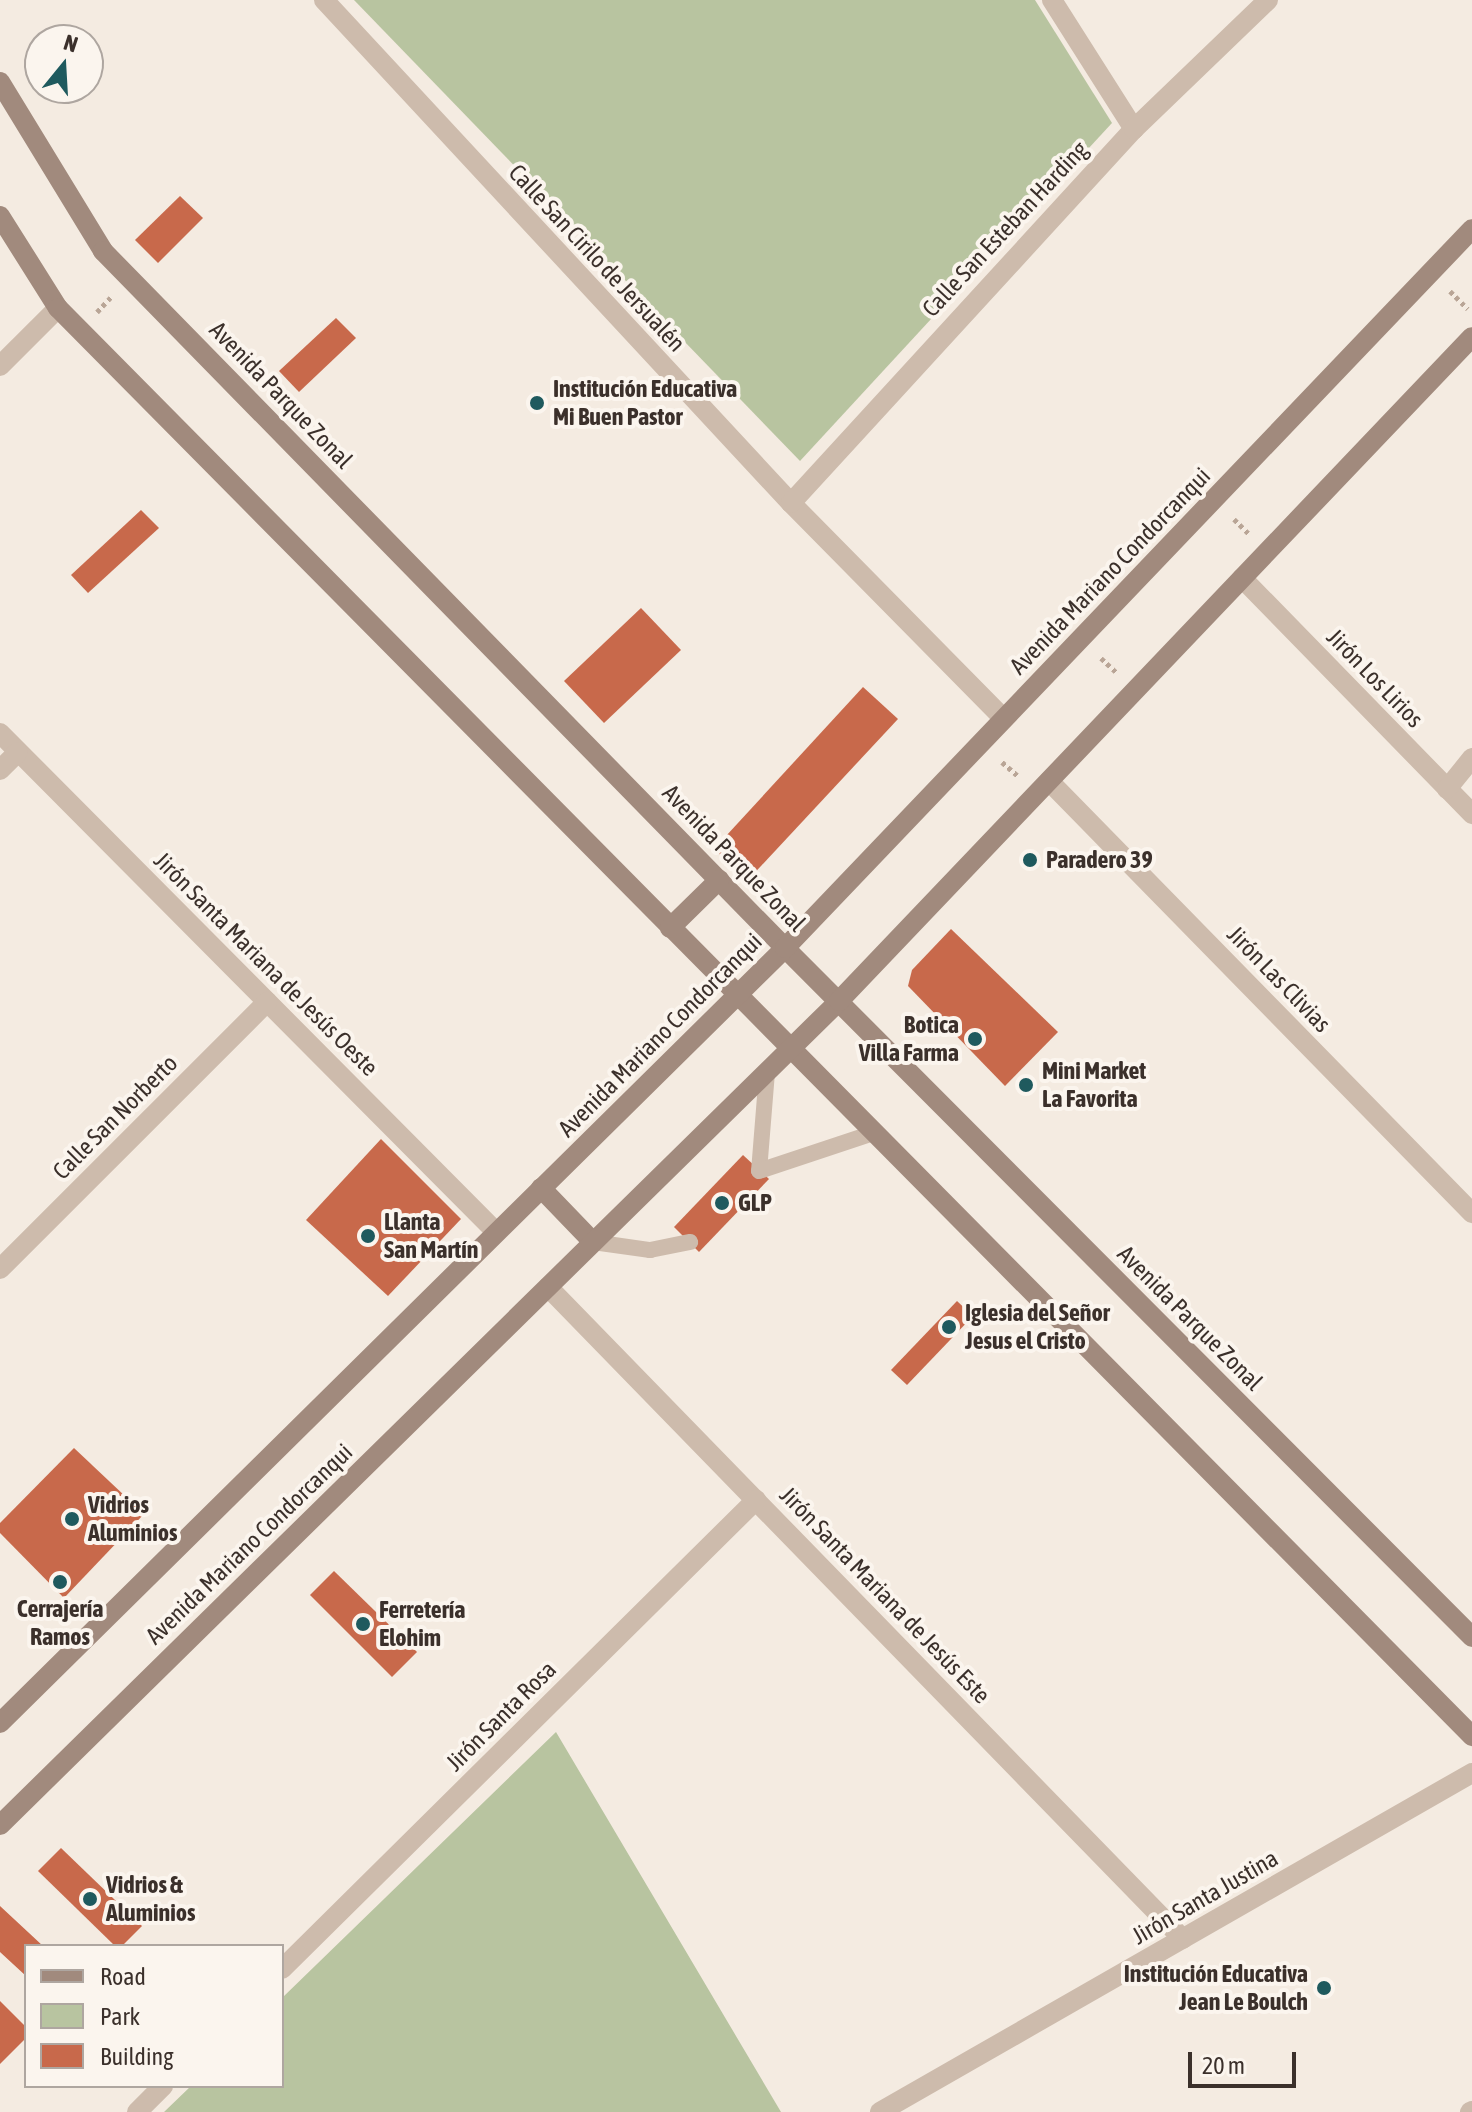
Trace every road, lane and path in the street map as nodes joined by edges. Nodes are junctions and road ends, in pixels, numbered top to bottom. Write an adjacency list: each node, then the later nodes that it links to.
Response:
1 (324, 0): 14 (street, Calle San Cirilo de Jersualén)
2 (1052, 0): 5 (street)
3 (1268, 0): 5 (street, Calle San Esteban Harding)
4 (0, 82): 8 (main road, Avenida Parque Zonal)
5 (1134, 129): 14 (street, Calle San Esteban Harding)
6 (0, 216): 9 (main road)
7 (1472, 229): 13 (main road, Avenida Mariano Condorcanqui)
8 (130, 278): 10 (path); 28 (main road, Avenida Parque Zonal)
9 (58, 308): 10 (main road); 12 (street)
10 (79, 330): 29 (main road)
11 (1472, 337): 15 (main road, Avenida Mariano Condorcanqui)
12 (0, 366)
13 (1215, 499): 15 (path); 17 (main road, Avenida Mariano Condorcanqui)
14 (791, 503): 19 (street, Calle San Cirilo de Jersualén)
15 (1267, 552): 16 (main road, Avenida Mariano Condorcanqui)
16 (1242, 578): 18 (main road, Avenida Mariano Condorcanqui); 26 (street, Jirón Los Lirios)
17 (1080, 639): 18 (path); 19 (main road, Avenida Mariano Condorcanqui)
18 (1135, 690): 25 (main road, Avenida Mariano Condorcanqui)
19 (1004, 719): 21 (main road, Avenida Mariano Condorcanqui)
20 (0, 733): 22 (street, Jirón Santa Mariana de Jesús Oeste)
21 (982, 743): 25 (path); 30 (main road, Avenida Mariano Condorcanqui)
22 (18, 752): 24 (street); 33 (street, Jirón Santa Mariana de Jesús Oeste)
23 (1472, 758): 26 (street)
24 (0, 770)
25 (1043, 787): 32 (main road, Avenida Mariano Condorcanqui); 38 (street, Jirón Las Clivias)
26 (1447, 789): 27 (street, Jirón Los Lirios)
27 (1472, 814)
28 (719, 880): 29 (main road); 30 (main road, Avenida Parque Zonal)
29 (670, 928): 31 (main road)
30 (785, 948): 31 (main road, Avenida Mariano Condorcanqui); 32 (main road, Avenida Parque Zonal)
31 (737, 996): 34 (main road); 37 (main road, Avenida Mariano Condorcanqui)
32 (839, 1001): 34 (main road, Avenida Mariano Condorcanqui); 45 (main road, Avenida Parque Zonal)
33 (267, 1002): 39 (street, Jirón Santa Mariana de Jesús Oeste); 42 (street, Calle San Norberto)
34 (790, 1049): 35 (main road, Avenida Mariano Condorcanqui); 36 (main road)
35 (767, 1072): 36 (lane); 40 (main road, Avenida Mariano Condorcanqui)
36 (873, 1133): 47 (main road)
37 (541, 1188): 39 (main road, Avenida Mariano Condorcanqui); 40 (main road)
38 (1472, 1213)
39 (496, 1232): 46 (main road, Avenida Mariano Condorcanqui)
40 (593, 1242): 41 (lane); 43 (main road, Avenida Mariano Condorcanqui)
41 (690, 1242)
42 (0, 1269)
43 (548, 1287): 44 (street, Jirón Santa Mariana de Jesús Este); 49 (main road, Avenida Mariano Condorcanqui)
44 (756, 1500): 50 (street, Jirón Santa Mariana de Jesús Este); 51 (street, Jirón Santa Rosa)
45 (1472, 1637)
46 (0, 1723)
47 (1472, 1736)
48 (1472, 1773): 50 (street, Jirón Santa Justina)
49 (0, 1825)
50 (1183, 1939): 54 (street, Jirón Santa Justina)
51 (284, 1967)
52 (161, 2088): 53 (street)
53 (137, 2112)
54 (880, 2112)

